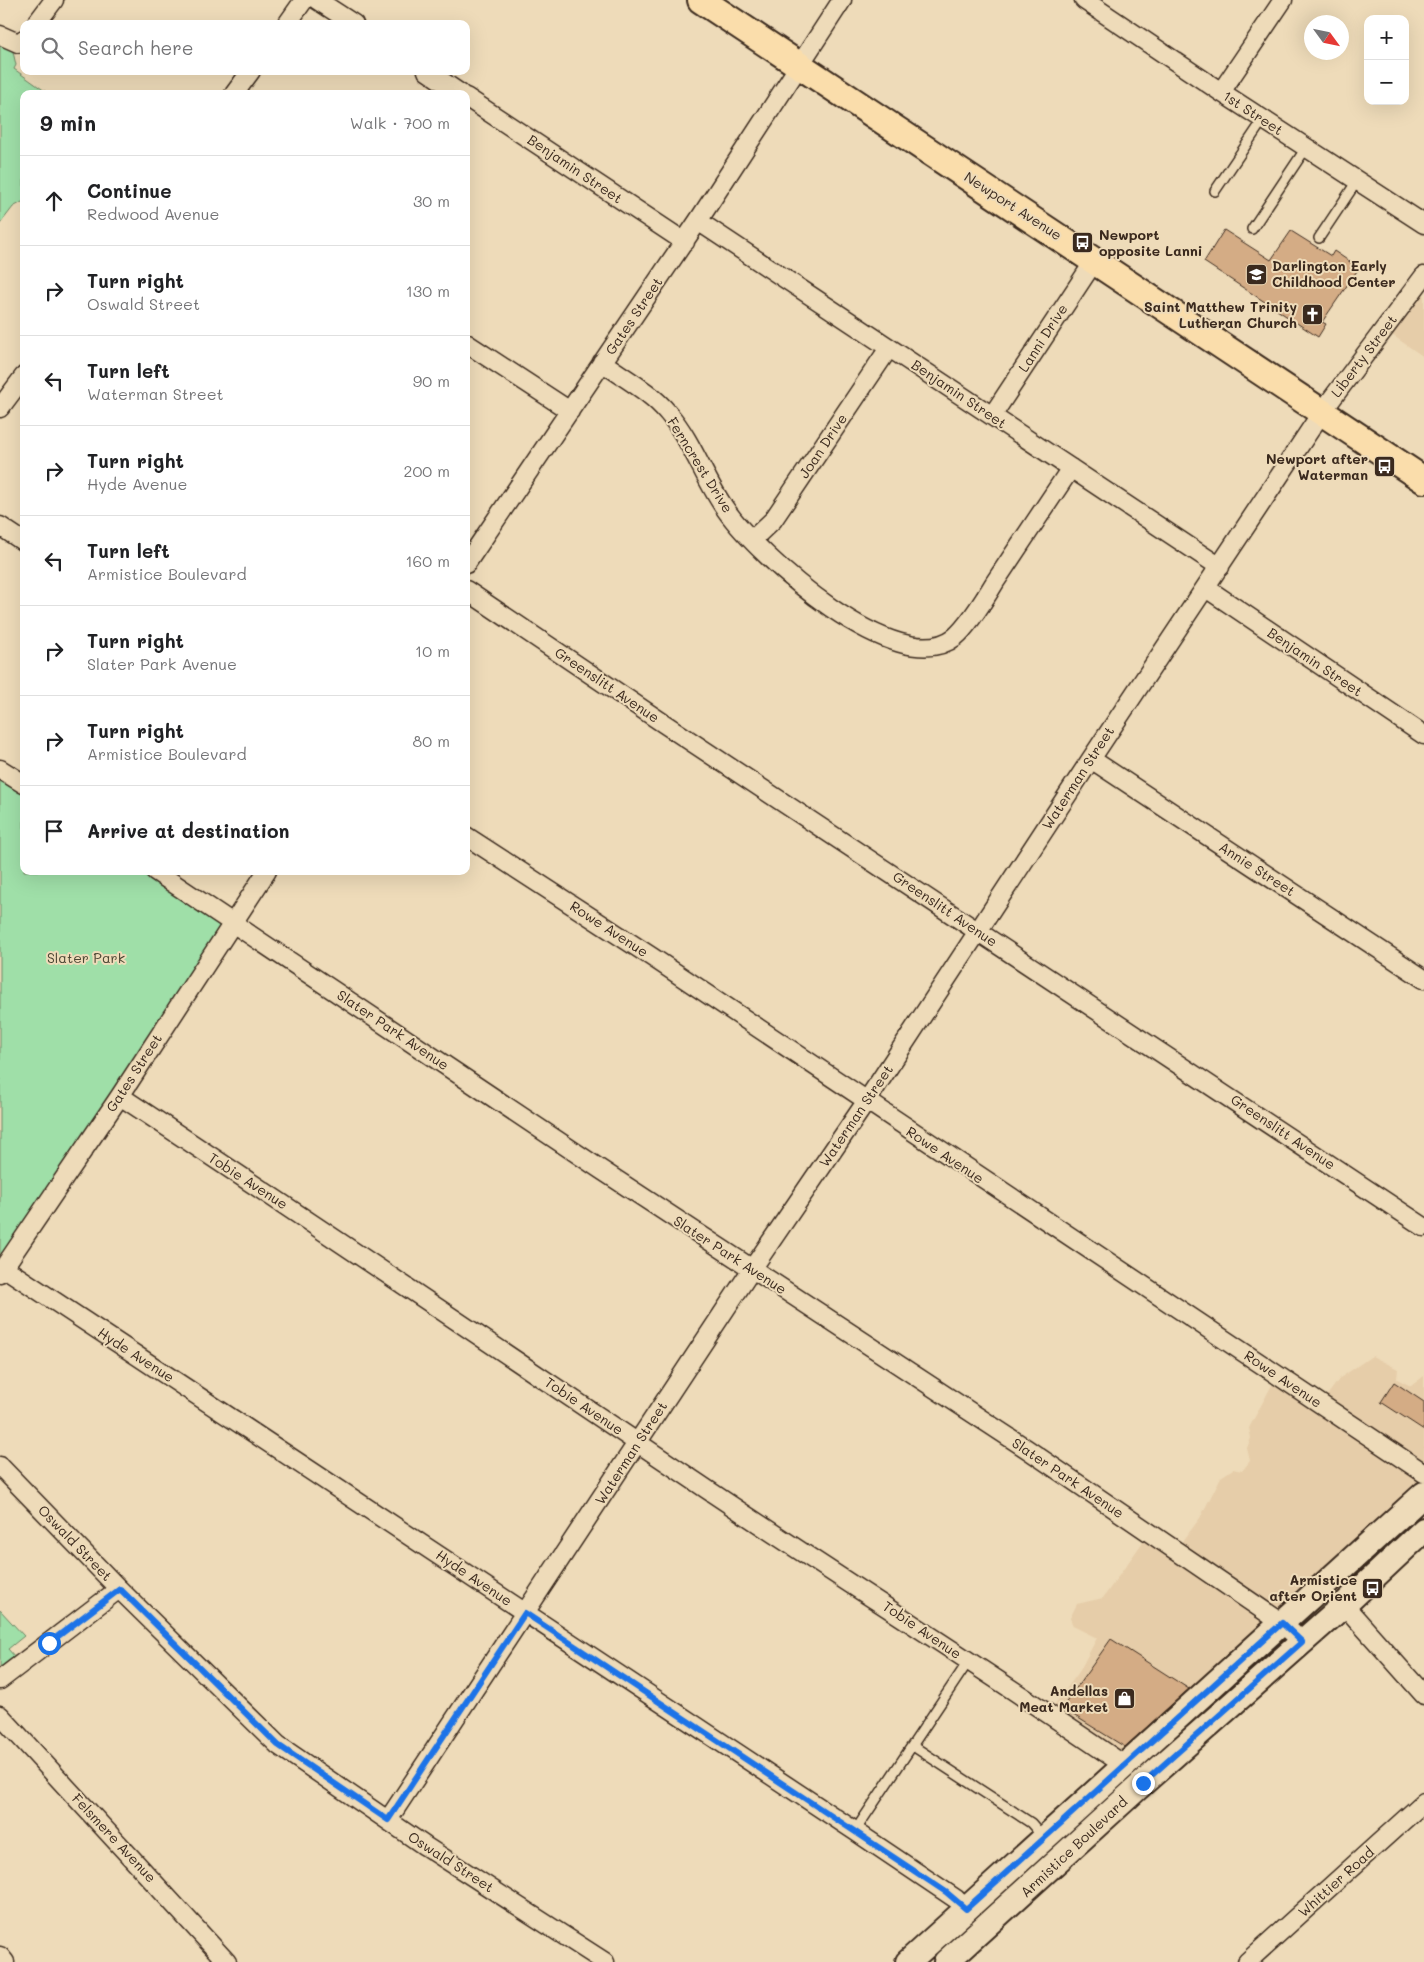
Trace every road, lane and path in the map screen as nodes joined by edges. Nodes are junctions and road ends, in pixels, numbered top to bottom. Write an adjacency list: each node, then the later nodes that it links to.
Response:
1 (54, 0): 8 (street)
2 (304, 0): 9 (street)
3 (317, 0): 10 (street)
4 (842, 0): 13 (street, Gates Street)
5 (1084, 0): 18 (street, 1st Street)
6 (1283, 0): 18 (street)
7 (707, 2): 13 (main road, Newport Avenue)
8 (39, 20)
9 (290, 20)
10 (348, 20)
11 (0, 35): 12 (street)
12 (20, 41)
13 (799, 66): 24 (street, Gates Street); 29 (main road, Newport Avenue)
14 (248, 75): 16 (street)
15 (432, 75): 17 (street)
16 (237, 90)
17 (455, 90)
18 (1220, 92): 20 (street, 1st Street)
19 (470, 100): 28 (street, Benjamin Street)
20 (1263, 120): 21 (street, 1st Street); 23 (lane)
21 (1306, 148): 22 (street, 1st Street); 26 (lane)
22 (1357, 181): 25 (street, 1st Street); 27 (lane)
23 (1214, 191)
24 (698, 221): 28 (street, Gates Street); 32 (street, Benjamin Street)
25 (1424, 224)
26 (1252, 229)
27 (1319, 238)
28 (684, 242): 33 (street, Gates Street)
29 (1095, 260): 37 (main road, Newport Avenue); 38 (street, Lanni Drive)
30 (1424, 276): 37 (street, Liberty Street)
31 (470, 346): 36 (street)
32 (889, 348): 38 (street, Benjamin Street); 43 (street, Joan Drive)
33 (602, 362): 36 (street, Gates Street); 43 (street, Ferncrest Drive)
34 (20, 381): 35 (street)
35 (0, 408)
36 (570, 411): 44 (street, Gates Street)
37 (1322, 412): 40 (main road, Newport Avenue); 45 (street, Waterman Street)
38 (992, 416): 39 (street, Benjamin Street)
39 (1070, 468): 43 (street, Ferncrest Drive); 45 (street, Benjamin Street)
40 (1424, 480)
41 (0, 526): 42 (street)
42 (20, 539)
43 (752, 540)
44 (470, 558)
45 (1220, 567): 46 (street, Waterman Street)
46 (1206, 588): 48 (street, Benjamin Street); 49 (street, Waterman Street)
47 (470, 593): 56 (street, Greenslitt Avenue)
48 (1424, 735)
49 (1091, 759): 56 (street, Waterman Street); 57 (street, Annie Street)
50 (0, 769): 51 (street)
51 (20, 782)
52 (470, 839): 59 (street, Rowe Avenue)
53 (161, 875): 55 (street, Slater Park Avenue)
54 (264, 875): 55 (street, Gates Street)
55 (232, 922): 58 (street, Gates Street); 61 (street, Slater Park Avenue)
56 (978, 931): 59 (street, Waterman Street); 60 (street, Greenslitt Avenue)
57 (1424, 979)
58 (120, 1096): 62 (street, Gates Street); 63 (street, Tobie Avenue)
59 (866, 1102): 61 (street, Waterman Street); 65 (street, Rowe Avenue)
60 (1424, 1227)
61 (752, 1269): 63 (street, Waterman Street); 71 (street, Slater Park Avenue)
62 (2, 1270): 70 (street, Hyde Avenue)
63 (638, 1443): 70 (street, Waterman Street); 73 (street, Tobie Avenue)
64 (0, 1466): 68 (street, Oswald Street)
65 (1424, 1474)
66 (1424, 1494): 71 (main road, Armistice Boulevard)
67 (1424, 1530): 69 (main road, Armistice Boulevard)
68 (120, 1589): 74 (street); 80 (street, Oswald Street)
69 (1344, 1605): 72 (main road, Armistice Boulevard); 75 (street)
70 (525, 1613): 80 (street, Waterman Street); 81 (street, Hyde Avenue)
71 (1282, 1623): 72 (street, Slater Park Avenue); 78 (main road, Armistice Boulevard)
72 (1302, 1642): 89 (main road, Armistice Boulevard)
73 (968, 1662): 77 (lane); 78 (street, Tobie Avenue)
74 (0, 1680)
75 (1424, 1695)
76 (0, 1715): 86 (street, Felsmere Avenue)
77 (912, 1746): 81 (lane); 82 (lane)
78 (1124, 1765): 82 (main road, Armistice Boulevard)
79 (1424, 1802): 90 (street, Whittier Road)
80 (388, 1820): 87 (street, Oswald Street)
81 (855, 1831): 83 (street, Hyde Avenue)
82 (1044, 1838): 83 (main road, Armistice Boulevard)
83 (966, 1909): 88 (main road, Armistice Boulevard)
84 (0, 1956): 85 (street)
85 (5, 1962)
86 (227, 1962)
87 (605, 1962)
88 (908, 1962)
89 (946, 1962)
90 (1247, 1962)

